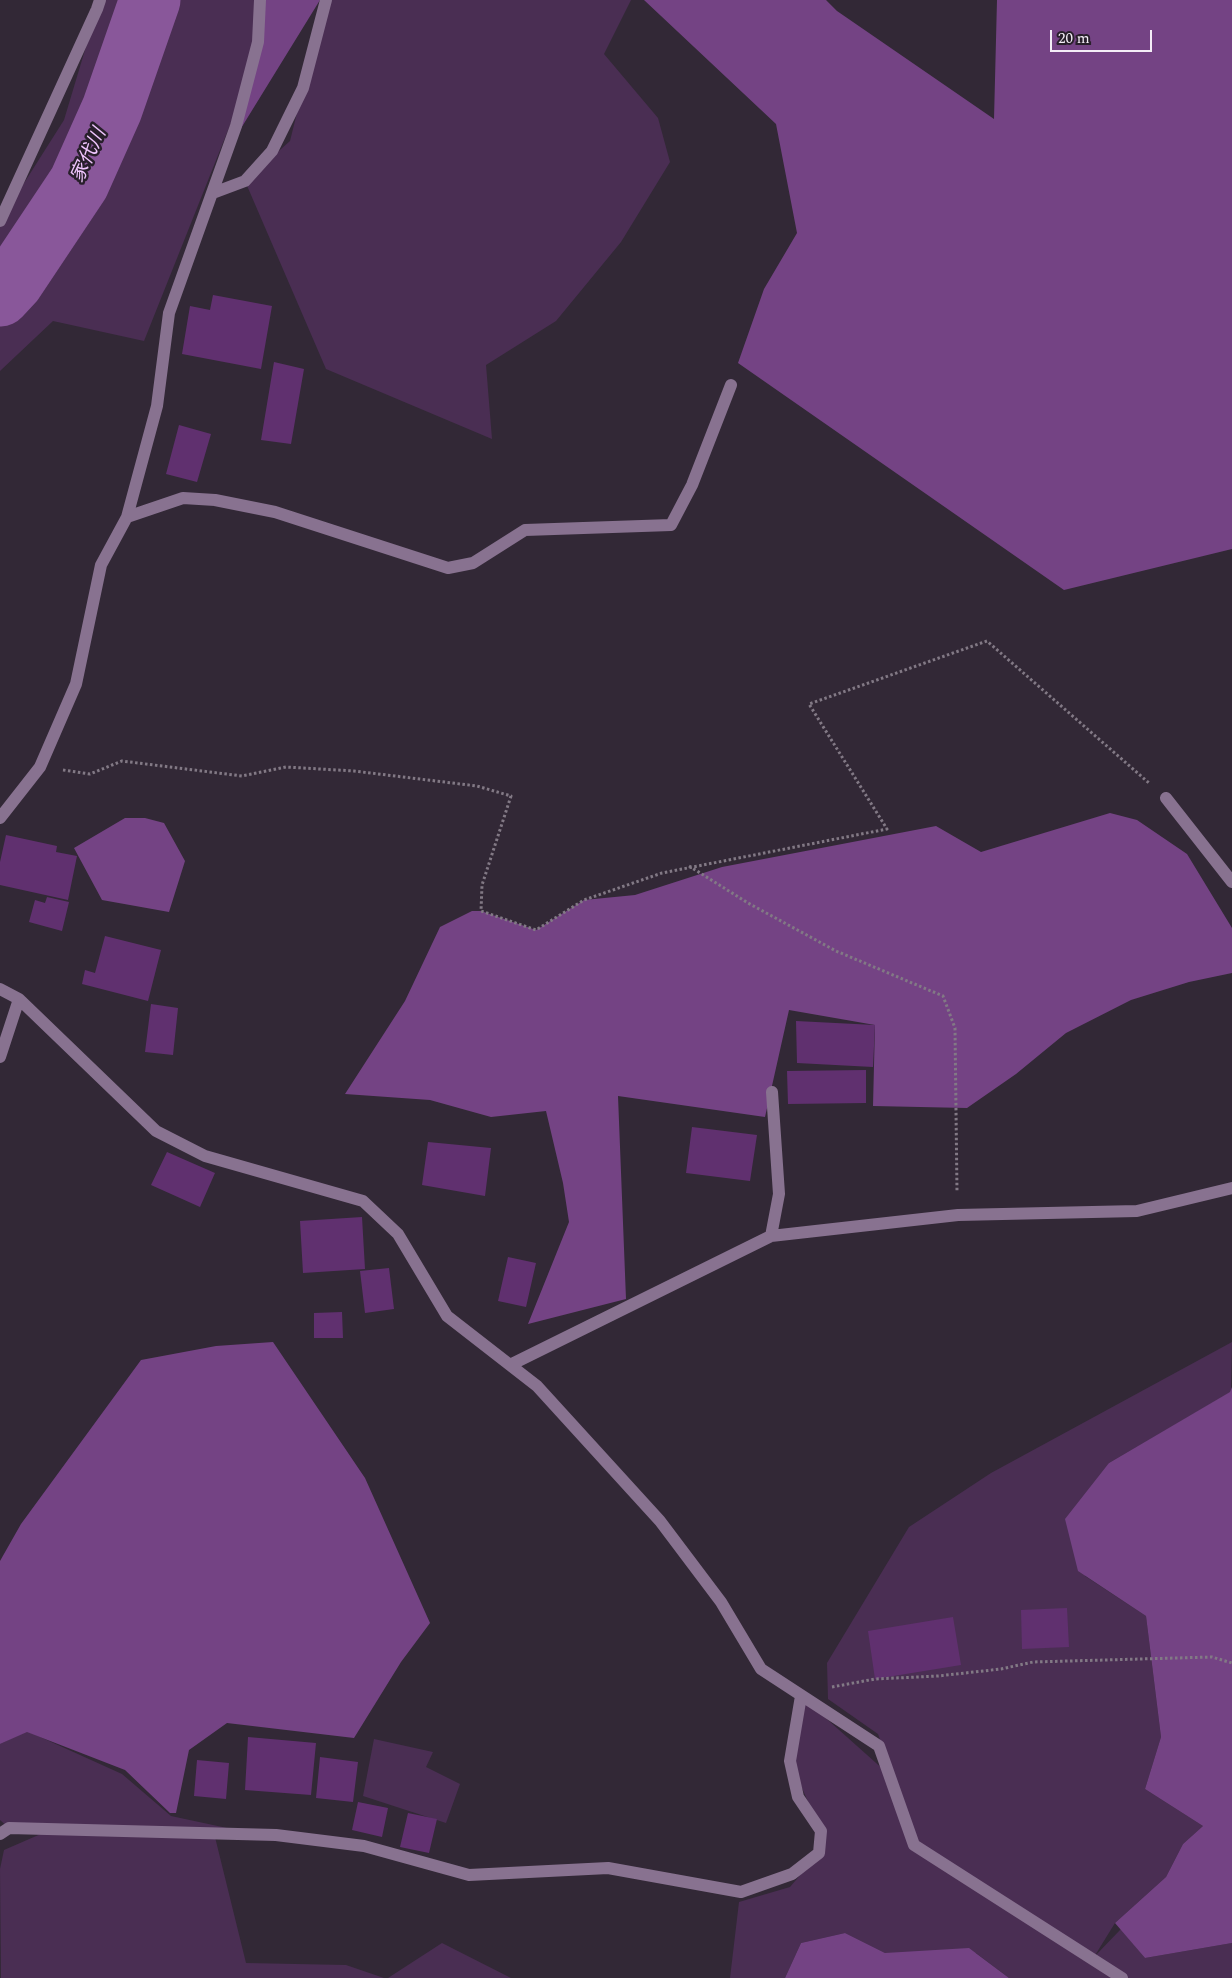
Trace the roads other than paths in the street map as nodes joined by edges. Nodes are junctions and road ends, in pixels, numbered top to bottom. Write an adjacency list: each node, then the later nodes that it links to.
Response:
1 (100, 0): 5 (street)
2 (260, 0): 4 (street)
3 (326, 0): 4 (street)
4 (213, 193): 7 (street)
5 (0, 221)
6 (731, 386): 7 (street)
7 (128, 517): 9 (street)
8 (1166, 798): 10 (street)
9 (0, 818)
10 (1232, 882)
11 (0, 989): 12 (street)
12 (19, 999): 13 (street); 17 (street)
13 (0, 1057)
14 (772, 1092): 16 (street)
15 (1232, 1188): 16 (street)
16 (771, 1236): 17 (street)
17 (510, 1365): 18 (street)
18 (801, 1696): 19 (street); 20 (street)
19 (0, 1834)
20 (1122, 1978)

